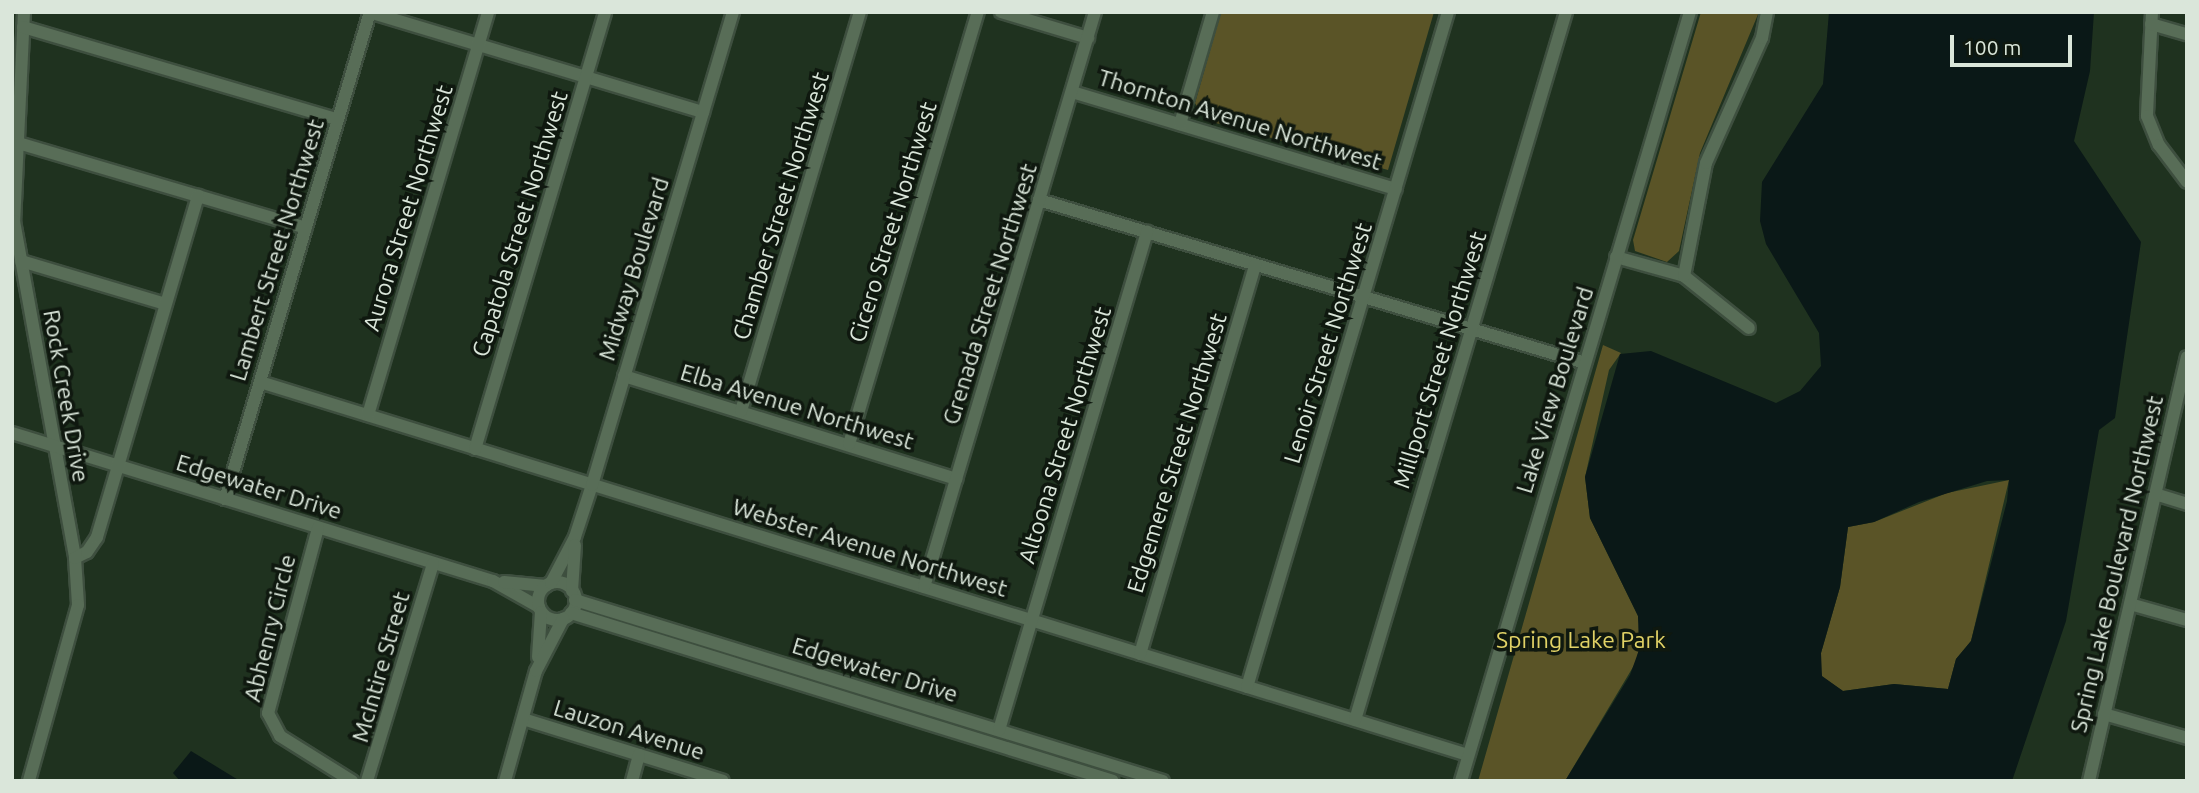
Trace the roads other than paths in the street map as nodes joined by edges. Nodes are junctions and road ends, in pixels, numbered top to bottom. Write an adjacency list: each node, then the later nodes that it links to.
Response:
1 (24, 12): 16 (street, Rock Creek Drive)
2 (370, 12): 19 (street); 23 (street, Lambert Street Northwest)
3 (488, 12): 19 (street, Aurora Street Northwest)
4 (605, 12): 20 (street, Capatola Street Northwest)
5 (733, 12): 22 (street, Midway Boulevard)
6 (860, 12): 45 (street, Chamber Street Northwest)
7 (978, 12): 48 (street, Cicero Street Northwest)
8 (1001, 12): 18 (street)
9 (1095, 12): 18 (street, Grenada Street Northwest)
10 (1213, 12): 24 (street)
11 (1448, 12): 27 (street, Lenoir Street Northwest)
12 (1566, 12): 39 (street, Millport Street Northwest)
13 (1689, 12): 32 (street, Lake View Boulevard)
14 (1767, 12): 35 (street)
15 (2151, 18): 17 (street); 26 (street)
16 (23, 27): 23 (street); 25 (street, Rock Creek Drive)
17 (2187, 34)
18 (1088, 38): 21 (street, Grenada Street Northwest)
19 (478, 45): 20 (street); 46 (street, Aurora Street Northwest)
20 (586, 77): 22 (street); 50 (street, Capatola Street Northwest)
21 (1072, 92): 24 (street, Thornton Avenue Northwest); 29 (street, Grenada Street Northwest)
22 (703, 112): 42 (street, Midway Boulevard)
23 (338, 120): 30 (street, Lambert Street Northwest)
24 (1180, 124): 27 (street, Thornton Avenue Northwest)
25 (18, 143): 28 (street); 33 (street, Rock Creek Drive)
26 (2187, 181)
27 (1396, 189): 36 (street, Lenoir Street Northwest)
28 (198, 196): 30 (street); 37 (street)
29 (1039, 200): 31 (street); 52 (street, Grenada Street Northwest)
30 (306, 228): 43 (street, Lambert Street Northwest)
31 (1147, 232): 34 (street); 68 (street, Altoona Street Northwest)
32 (1616, 257): 35 (street); 41 (street, Lake View Boulevard)
33 (21, 261): 37 (street); 49 (street, Rock Creek Drive)
34 (1255, 265): 36 (street); 70 (street, Edgemere Street Northwest)
35 (1684, 276): 38 (street)
36 (1363, 297): 39 (street); 72 (street, Lenoir Street Northwest)
37 (165, 304): 51 (street)
38 (1749, 328)
39 (1472, 329): 41 (street); 75 (street, Millport Street Northwest)
40 (2187, 357): 44 (street, Spring Lake Boulevard Northwest)
41 (1585, 363): 79 (street, Lake View Boulevard)
42 (624, 376): 45 (street, Elba Avenue Northwest); 53 (street, Midway Boulevard)
43 (260, 382): 46 (street, Webster Avenue Northwest); 55 (street, Lambert Street Northwest)
44 (2184, 385): 54 (street, Spring Lake Boulevard Northwest)
45 (741, 411): 48 (street, Elba Avenue Northwest)
46 (368, 415): 50 (street, Webster Avenue Northwest)
47 (12, 433): 49 (street, Edgewater Drive)
48 (849, 444): 52 (street, Elba Avenue Northwest)
49 (53, 446): 51 (street, Edgewater Drive); 59 (street, Rock Creek Drive)
50 (475, 449): 53 (street, Webster Avenue Northwest)
51 (117, 466): 55 (street, Edgewater Drive); 59 (street)
52 (956, 479): 63 (street, Grenada Street Northwest)
53 (592, 485): 58 (street, Midway Boulevard); 63 (street, Webster Avenue Northwest)
54 (2155, 494): 56 (street); 65 (street, Spring Lake Boulevard Northwest)
55 (225, 499): 57 (street, Edgewater Drive)
56 (2187, 503)
57 (318, 528): 60 (street, Edgewater Drive); 81 (street, Abhenry Circle)
58 (575, 537): 62 (street, Midway Boulevard); 64 (street, Midway Boulevard)
59 (75, 558): 80 (street, Rock Creek Drive)
60 (433, 564): 61 (street, Edgewater Drive); 82 (street, McIntire Street)
61 (493, 581): 62 (street, Edgewater Drive); 66 (street, Edgewater Drive)
62 (548, 585): 64 (street); 66 (street)
63 (924, 587): 68 (street, Webster Avenue Northwest)
64 (574, 595): 67 (street); 76 (street, Edgewater Drive)
65 (2130, 604): 69 (street); 73 (street, Spring Lake Boulevard Northwest)
66 (540, 610): 67 (street); 71 (street)
67 (567, 616): 71 (street); 86 (street, Edgewater Drive)
68 (1032, 620): 70 (street, Webster Avenue Northwest); 76 (street, Altoona Street Northwest)
69 (2187, 620)
70 (1139, 653): 72 (street, Webster Avenue Northwest)
71 (536, 671): 74 (street)
72 (1247, 687): 75 (street, Webster Avenue Northwest)
73 (2104, 714): 77 (street); 89 (street, Spring Lake Boulevard Northwest)
74 (523, 719): 78 (street, Lauzon Avenue); 83 (street)
75 (1355, 720): 79 (street, Webster Avenue Northwest)
76 (999, 730): 87 (street, Edgewater Drive)
77 (2187, 738)
78 (639, 755): 84 (street); 85 (street, Lauzon Avenue)
79 (1468, 755): 88 (street, Lake View Boulevard)
80 (29, 781)
81 (352, 781)
82 (367, 781)
83 (505, 781)
84 (632, 781)
85 (723, 781)
86 (1113, 781)
87 (1163, 781)
88 (1461, 781)
89 (2089, 781)

